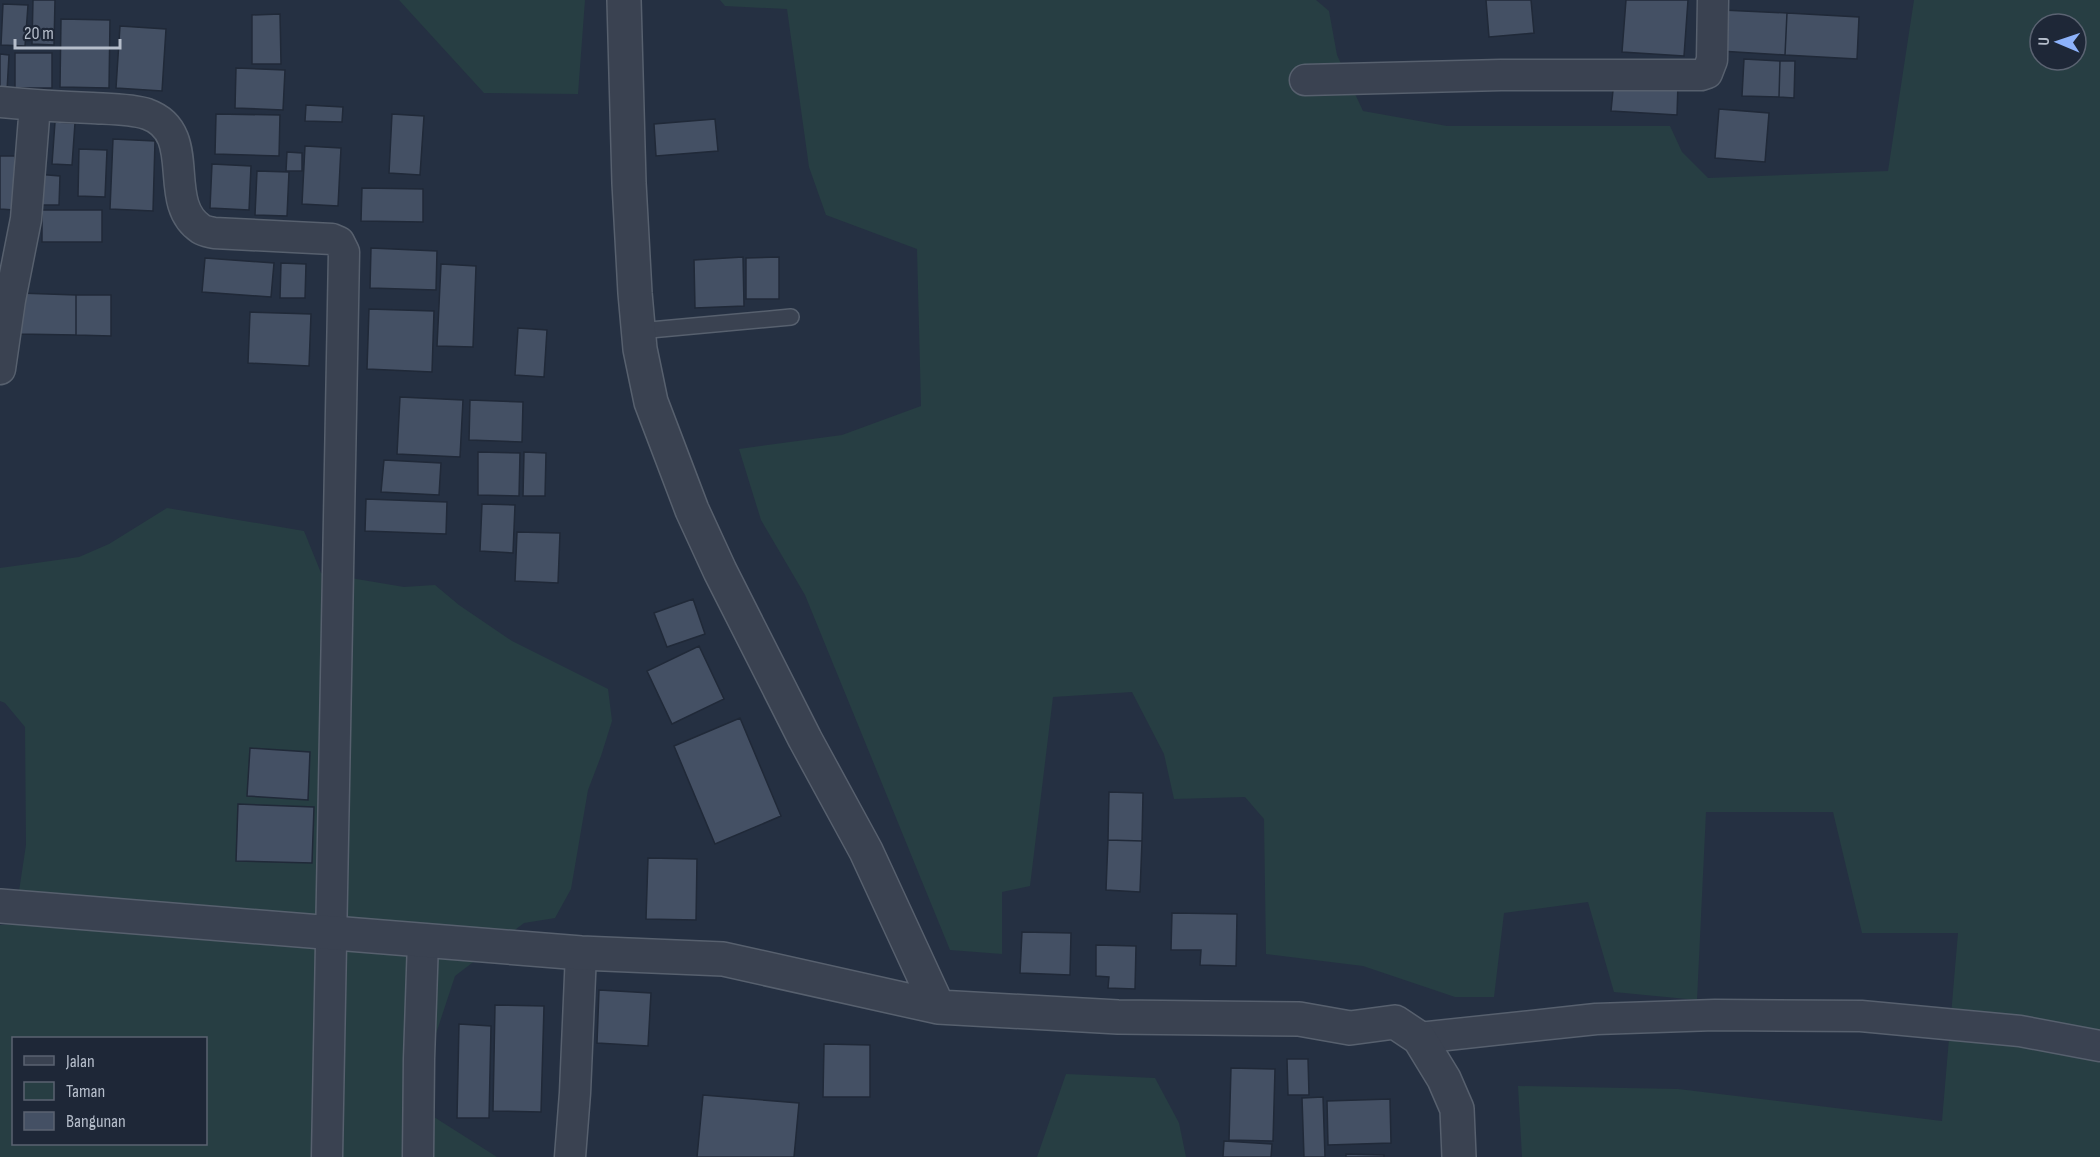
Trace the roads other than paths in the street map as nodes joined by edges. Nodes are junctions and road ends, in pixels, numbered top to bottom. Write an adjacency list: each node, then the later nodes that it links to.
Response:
1 (624, 0): 7 (street)
2 (1713, 0): 3 (street)
3 (1305, 80)
4 (0, 102): 5 (street)
5 (35, 105): 8 (street); 10 (street)
6 (791, 317): 7 (lane)
7 (639, 330): 13 (street)
8 (0, 369)
9 (0, 906): 10 (street)
10 (330, 934): 11 (street); 16 (street)
11 (423, 941): 12 (street); 17 (street)
12 (581, 953): 13 (street); 18 (street)
13 (939, 1007): 14 (street)
14 (1419, 1038): 15 (street); 19 (street)
15 (2100, 1046)
16 (327, 1157)
17 (417, 1157)
18 (570, 1157)
19 (1459, 1157)

